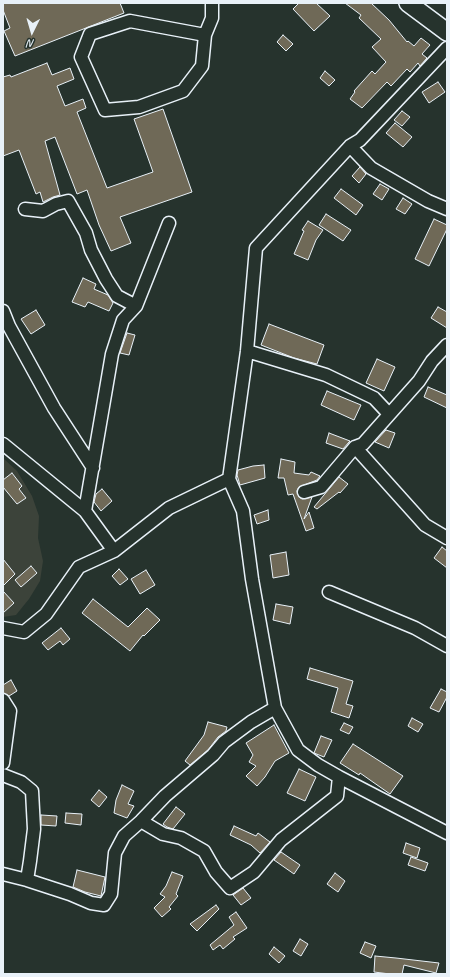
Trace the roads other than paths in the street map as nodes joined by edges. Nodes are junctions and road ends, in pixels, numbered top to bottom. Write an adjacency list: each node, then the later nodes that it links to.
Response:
1 (212, 3): 4 (street)
2 (408, 3): 3 (main road)
3 (447, 32)
4 (206, 35): 4 (street)
5 (447, 48): 6 (street)
6 (350, 146): 8 (street); 13 (street)
7 (25, 209): 10 (street)
8 (447, 209)
9 (169, 223): 10 (street)
10 (136, 306): 17 (street)
11 (3, 311): 17 (street)
12 (447, 345): 14 (street)
13 (246, 350): 14 (street); 18 (street)
14 (389, 414): 16 (street)
15 (3, 444): 20 (street)
16 (356, 447): 19 (street); 21 (street)
17 (93, 468): 20 (street)
18 (229, 479): 22 (street); 27 (street)
19 (304, 492)
20 (85, 511): 22 (street)
21 (447, 538)
22 (114, 551): 24 (street)
23 (329, 592): 25 (street)
24 (3, 628)
25 (447, 646)
26 (3, 700): 28 (street)
27 (275, 708): 30 (street); 31 (street)
28 (3, 762)
29 (3, 775): 34 (street)
30 (339, 777): 31 (street); 32 (street)
31 (141, 821): 34 (street)
32 (447, 833)
33 (3, 874): 34 (street)
34 (27, 880)

